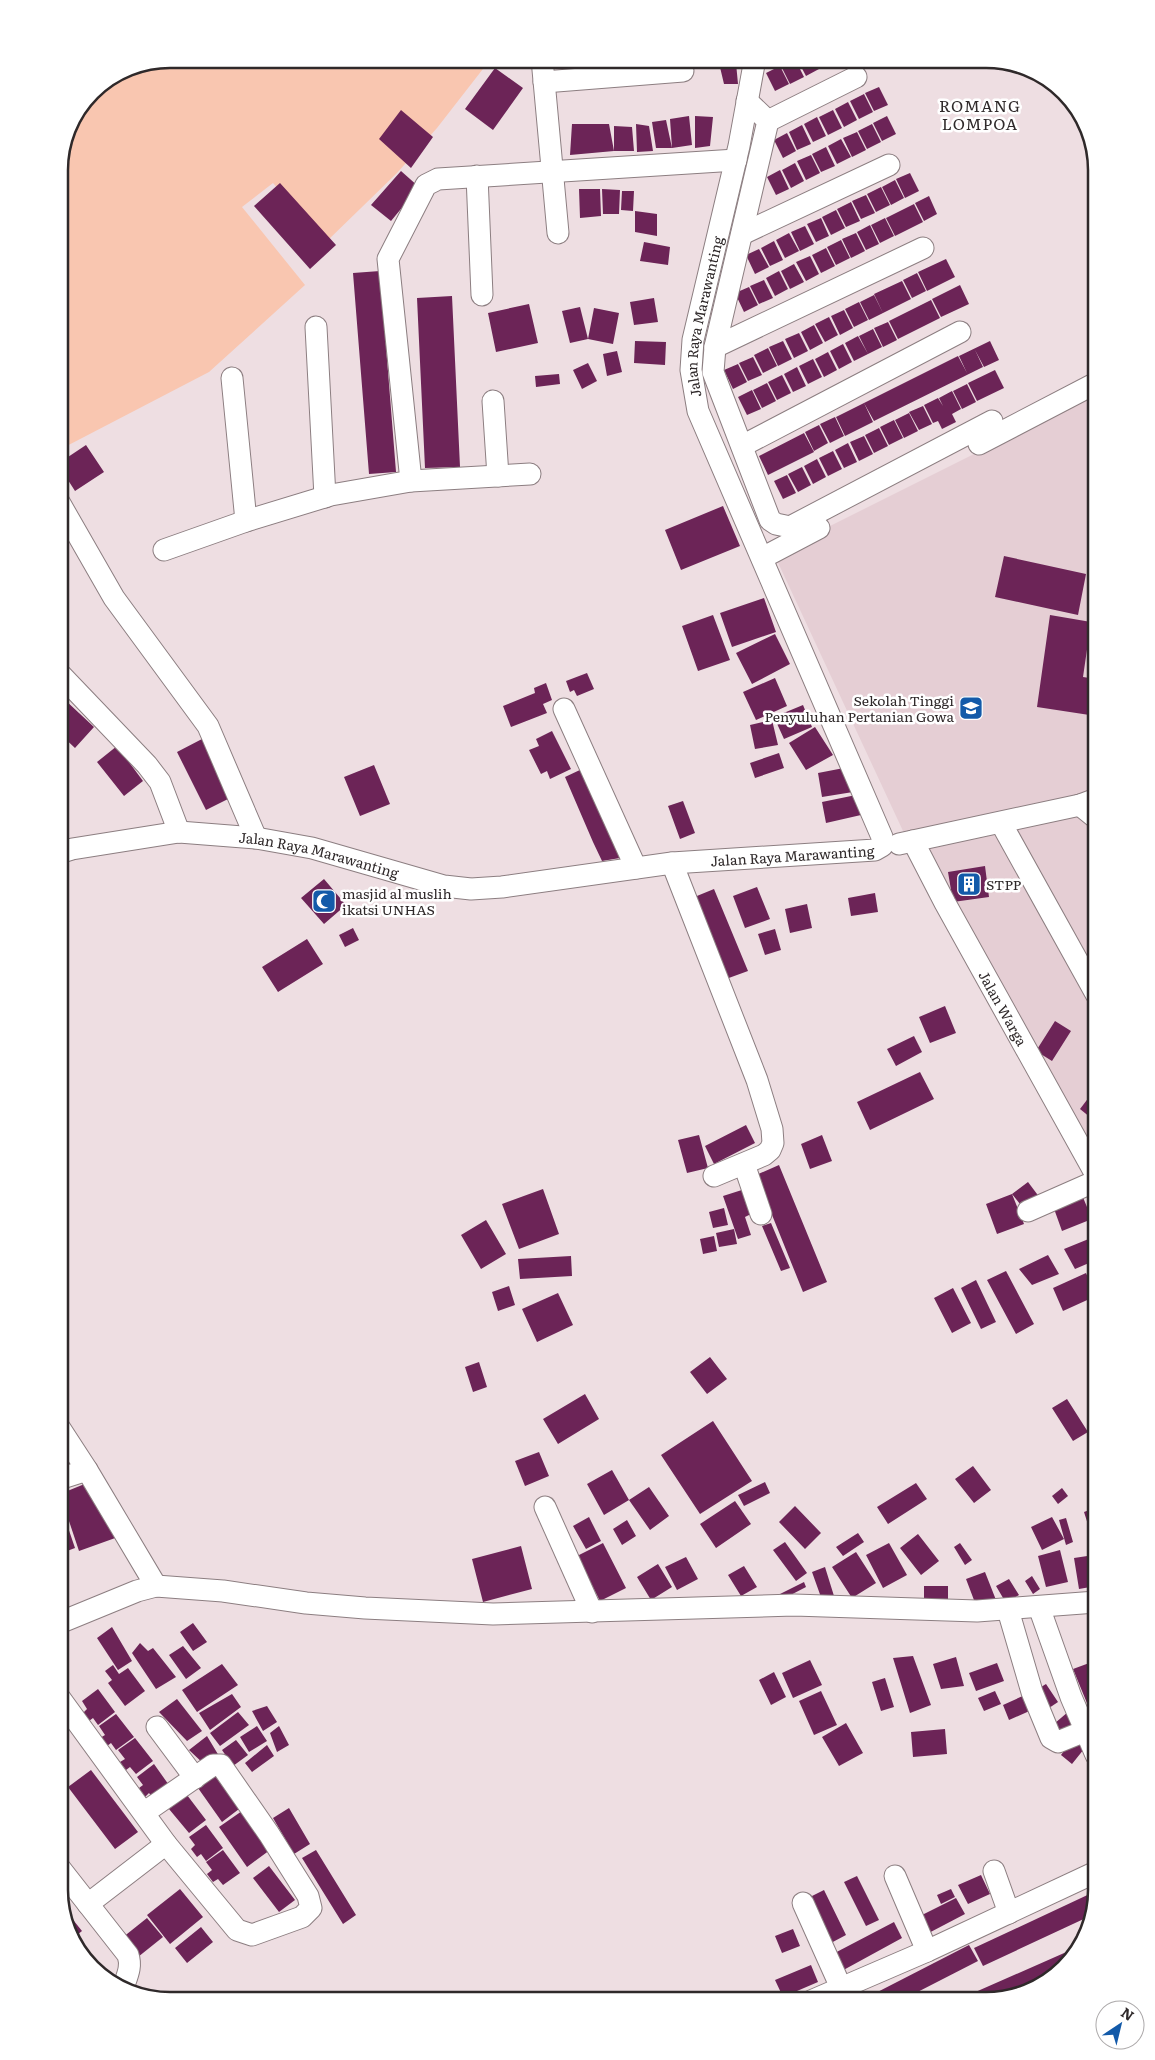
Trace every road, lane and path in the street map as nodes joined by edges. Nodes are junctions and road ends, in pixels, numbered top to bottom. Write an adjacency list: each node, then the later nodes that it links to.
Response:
1 (543, 68): 5 (street)
2 (753, 68): 6 (street, Jalan Raya Marawanting)
3 (683, 71): 5 (street)
4 (856, 77): 7 (street)
5 (544, 82): 10 (street)
6 (747, 101): 7 (street); 8 (street, Jalan Raya Marawanting)
7 (768, 121): 13 (street)
8 (736, 160): 10 (street); 31 (street, Jalan Raya Marawanting)
9 (889, 165): 13 (street)
10 (552, 172): 11 (street); 12 (street)
11 (477, 176): 15 (street); 26 (street)
12 (558, 233)
13 (742, 234): 18 (street)
14 (923, 248): 18 (street)
15 (482, 295)
16 (316, 327): 27 (street)
17 (960, 332): 23 (street)
18 (715, 347): 23 (street)
19 (232, 378): 29 (street)
20 (1088, 387): 31 (street)
21 (493, 401): 25 (street)
22 (992, 421): 23 (street)
23 (742, 446)
24 (530, 474): 25 (street)
25 (498, 476): 26 (street)
26 (411, 481): 27 (street)
27 (325, 497): 29 (street)
28 (68, 518): 37 (street)
29 (246, 521): 30 (street)
30 (164, 550)
31 (762, 558): 39 (street, Jalan Raya Marawanting)
32 (68, 682): 36 (street)
33 (564, 709): 42 (street)
34 (1088, 808): 35 (street)
35 (1001, 823): 38 (street); 43 (street)
36 (179, 832): 37 (street, Jalan Raya Marawanting); 40 (street, Jalan Raya Marawanting)
37 (256, 838): 42 (street, Jalan Raya Marawanting)
38 (913, 841): 39 (street); 44 (street, Jalan Warga)
39 (882, 846): 41 (street, Jalan Raya Marawanting)
40 (68, 850)
41 (672, 863): 42 (street, Jalan Raya Marawanting); 45 (street)
42 (636, 868)
43 (1088, 980)
44 (1088, 1161)
45 (744, 1164): 46 (street); 49 (street)
46 (714, 1176)
47 (1088, 1185): 48 (street)
48 (1028, 1211)
49 (761, 1214)
50 (68, 1441): 51 (street)
51 (87, 1470): 52 (street); 54 (street)
52 (68, 1476)
53 (545, 1507): 58 (street)
54 (156, 1586): 58 (street); 59 (street)
55 (1088, 1603): 56 (street)
56 (1040, 1607): 57 (street); 62 (street)
57 (1008, 1610): 58 (street); 62 (street)
58 (592, 1612)
59 (68, 1620)
60 (68, 1727): 65 (street)
61 (157, 1727): 64 (street)
62 (1085, 1731): 63 (street)
63 (1088, 1738)
64 (195, 1778): 65 (street); 66 (street)
65 (144, 1812): 66 (street)
66 (166, 1844): 72 (street)
67 (994, 1871): 73 (street)
68 (895, 1876): 74 (street)
69 (1088, 1876): 73 (street)
70 (68, 1878): 72 (street)
71 (803, 1903): 76 (street)
72 (88, 1904): 75 (street)
73 (1009, 1913): 74 (street)
74 (927, 1951): 77 (street)
75 (125, 1982)
76 (843, 1992)
77 (848, 1992)

